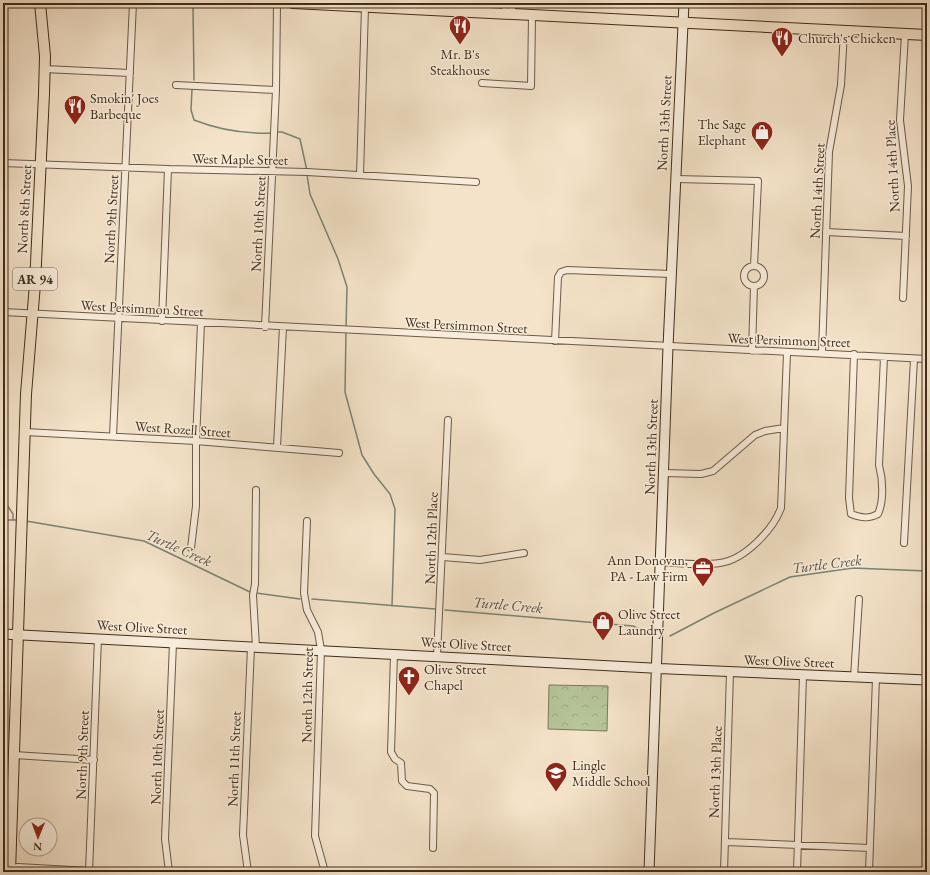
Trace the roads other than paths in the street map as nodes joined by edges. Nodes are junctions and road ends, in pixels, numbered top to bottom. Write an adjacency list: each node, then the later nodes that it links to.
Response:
1 (40, 3): 13 (main road, North 8th Street / AR 94)
2 (48, 3): 13 (main road, AR 94)
3 (133, 3): 19 (street, North 9th Street)
4 (277, 3): 22 (street, North 10th Street)
5 (293, 3): 9 (main road)
6 (506, 3): 11 (street)
7 (512, 3): 11 (street)
8 (684, 3): 14 (main road, North 13th Street)
9 (323, 4): 10 (main road)
10 (365, 7): 11 (main road); 28 (street)
11 (509, 15): 12 (main road)
12 (532, 16): 14 (main road); 20 (street)
13 (42, 17): 18 (main road, North 8th Street / AR 94)
14 (683, 22): 15 (main road); 29 (main road, North 13th Street)
15 (844, 31): 16 (main road); 31 (street, North 14th Street)
16 (905, 34): 17 (main road); 32 (street, North 14th Place)
17 (927, 35)
18 (44, 69): 19 (street); 24 (main road, North 8th Street / AR 94)
19 (130, 73): 25 (street, North 9th Street)
20 (482, 83)
21 (176, 84): 22 (street)
22 (276, 90): 27 (street, North 10th Street)
23 (3, 163): 24 (street, West Maple Street)
24 (41, 164): 25 (street, West Maple Street); 38 (main road, North 8th Street / AR 94)
25 (126, 168): 26 (street, West Maple Street); 39 (street, North 9th Street)
26 (168, 169): 27 (street, West Maple Street); 40 (street)
27 (272, 172): 28 (street, West Maple Street); 42 (street, North 10th Street)
28 (360, 175): 30 (street, West Maple Street)
29 (676, 178): 33 (street); 34 (main road, North 13th Street)
30 (476, 182)
31 (826, 232): 32 (street); 47 (street, North 14th Street)
32 (906, 236): 36 (street, North 14th Place)
33 (754, 266): 35 (street); 35 (street)
34 (671, 274): 44 (street); 45 (main road, North 13th Street)
35 (754, 286): 46 (street)
36 (903, 298)
37 (3, 312): 38 (street, West Persimmon Street)
38 (32, 314): 39 (street, West Persimmon Street); 55 (main road, North 8th Street / AR 94)
39 (119, 318): 40 (street, West Persimmon Street); 56 (street, North 9th Street)
40 (162, 321): 41 (street, West Persimmon Street)
41 (201, 323): 42 (street, West Persimmon Street); 57 (street)
42 (265, 327): 43 (street, West Persimmon Street)
43 (283, 327): 44 (street, West Persimmon Street); 58 (street)
44 (555, 341): 45 (street, West Persimmon Street)
45 (668, 347): 46 (street, West Persimmon Street); 60 (main road, North 13th Street)
46 (752, 351): 48 (street, West Persimmon Street)
47 (822, 352): 48 (street, West Persimmon Street); 49 (street, West Persimmon Street)
48 (787, 353): 54 (street)
49 (854, 354): 50 (street, West Persimmon Street); 50 (street)
50 (884, 356): 51 (street, West Persimmon Street)
51 (914, 358): 52 (street, West Persimmon Street); 63 (street)
52 (927, 359)
53 (448, 420): 66 (street, North 12th Place)
54 (784, 428): 60 (street); 67 (street)
55 (25, 432): 56 (street, West Rozell Street); 70 (main road, North 8th Street / AR 94)
56 (113, 436): 57 (street, West Rozell Street)
57 (196, 441): 58 (street, West Rozell Street); 64 (street)
58 (277, 447): 59 (street, West Rozell Street)
59 (339, 452)
60 (664, 473): 67 (main road, North 13th Street)
61 (256, 490): 73 (street, North 11th Street)
62 (307, 521): 74 (street, North 12th Street)
63 (904, 542)
64 (191, 548)
65 (524, 553): 66 (street)
66 (443, 557): 76 (street, North 12th Place)
67 (661, 562): 77 (main road, North 13th Street)
68 (858, 599): 80 (street)
69 (3, 634): 70 (main road, West Olive Street)
70 (18, 634): 71 (main road, West Olive Street); 83 (main road, North 8th Street / AR 94)
71 (98, 638): 72 (main road, West Olive Street); 84 (street, North 9th Street)
72 (173, 643): 73 (main road, West Olive Street); 92 (street, North 10th Street)
73 (254, 647): 74 (main road, West Olive Street); 93 (street, North 11th Street)
74 (321, 650): 75 (main road, West Olive Street); 94 (street, North 12th Street)
75 (394, 654): 76 (main road, West Olive Street); 87 (street)
76 (437, 656): 77 (main road, West Olive Street)
77 (656, 669): 78 (main road, West Olive Street); 95 (main road, North 13th Street)
78 (730, 672): 79 (main road, West Olive Street); 85 (street, North 13th Place)
79 (803, 675): 80 (main road, West Olive Street); 86 (street)
80 (854, 678): 81 (main road, West Olive Street)
81 (876, 678): 82 (main road, West Olive Street); 88 (street)
82 (927, 680)
83 (14, 755): 84 (street); 89 (main road, North 8th Street / AR 94)
84 (94, 760): 90 (street, North 9th Street)
85 (726, 842): 86 (street); 96 (street, North 13th Place)
86 (798, 845): 88 (street); 97 (street)
87 (433, 848)
88 (870, 848): 98 (street)
89 (8, 870): 90 (street)
90 (89, 871): 91 (street)
91 (108, 872)
92 (169, 872)
93 (248, 872)
94 (324, 872)
95 (649, 872)
96 (724, 872)
97 (797, 872)
98 (869, 872)

